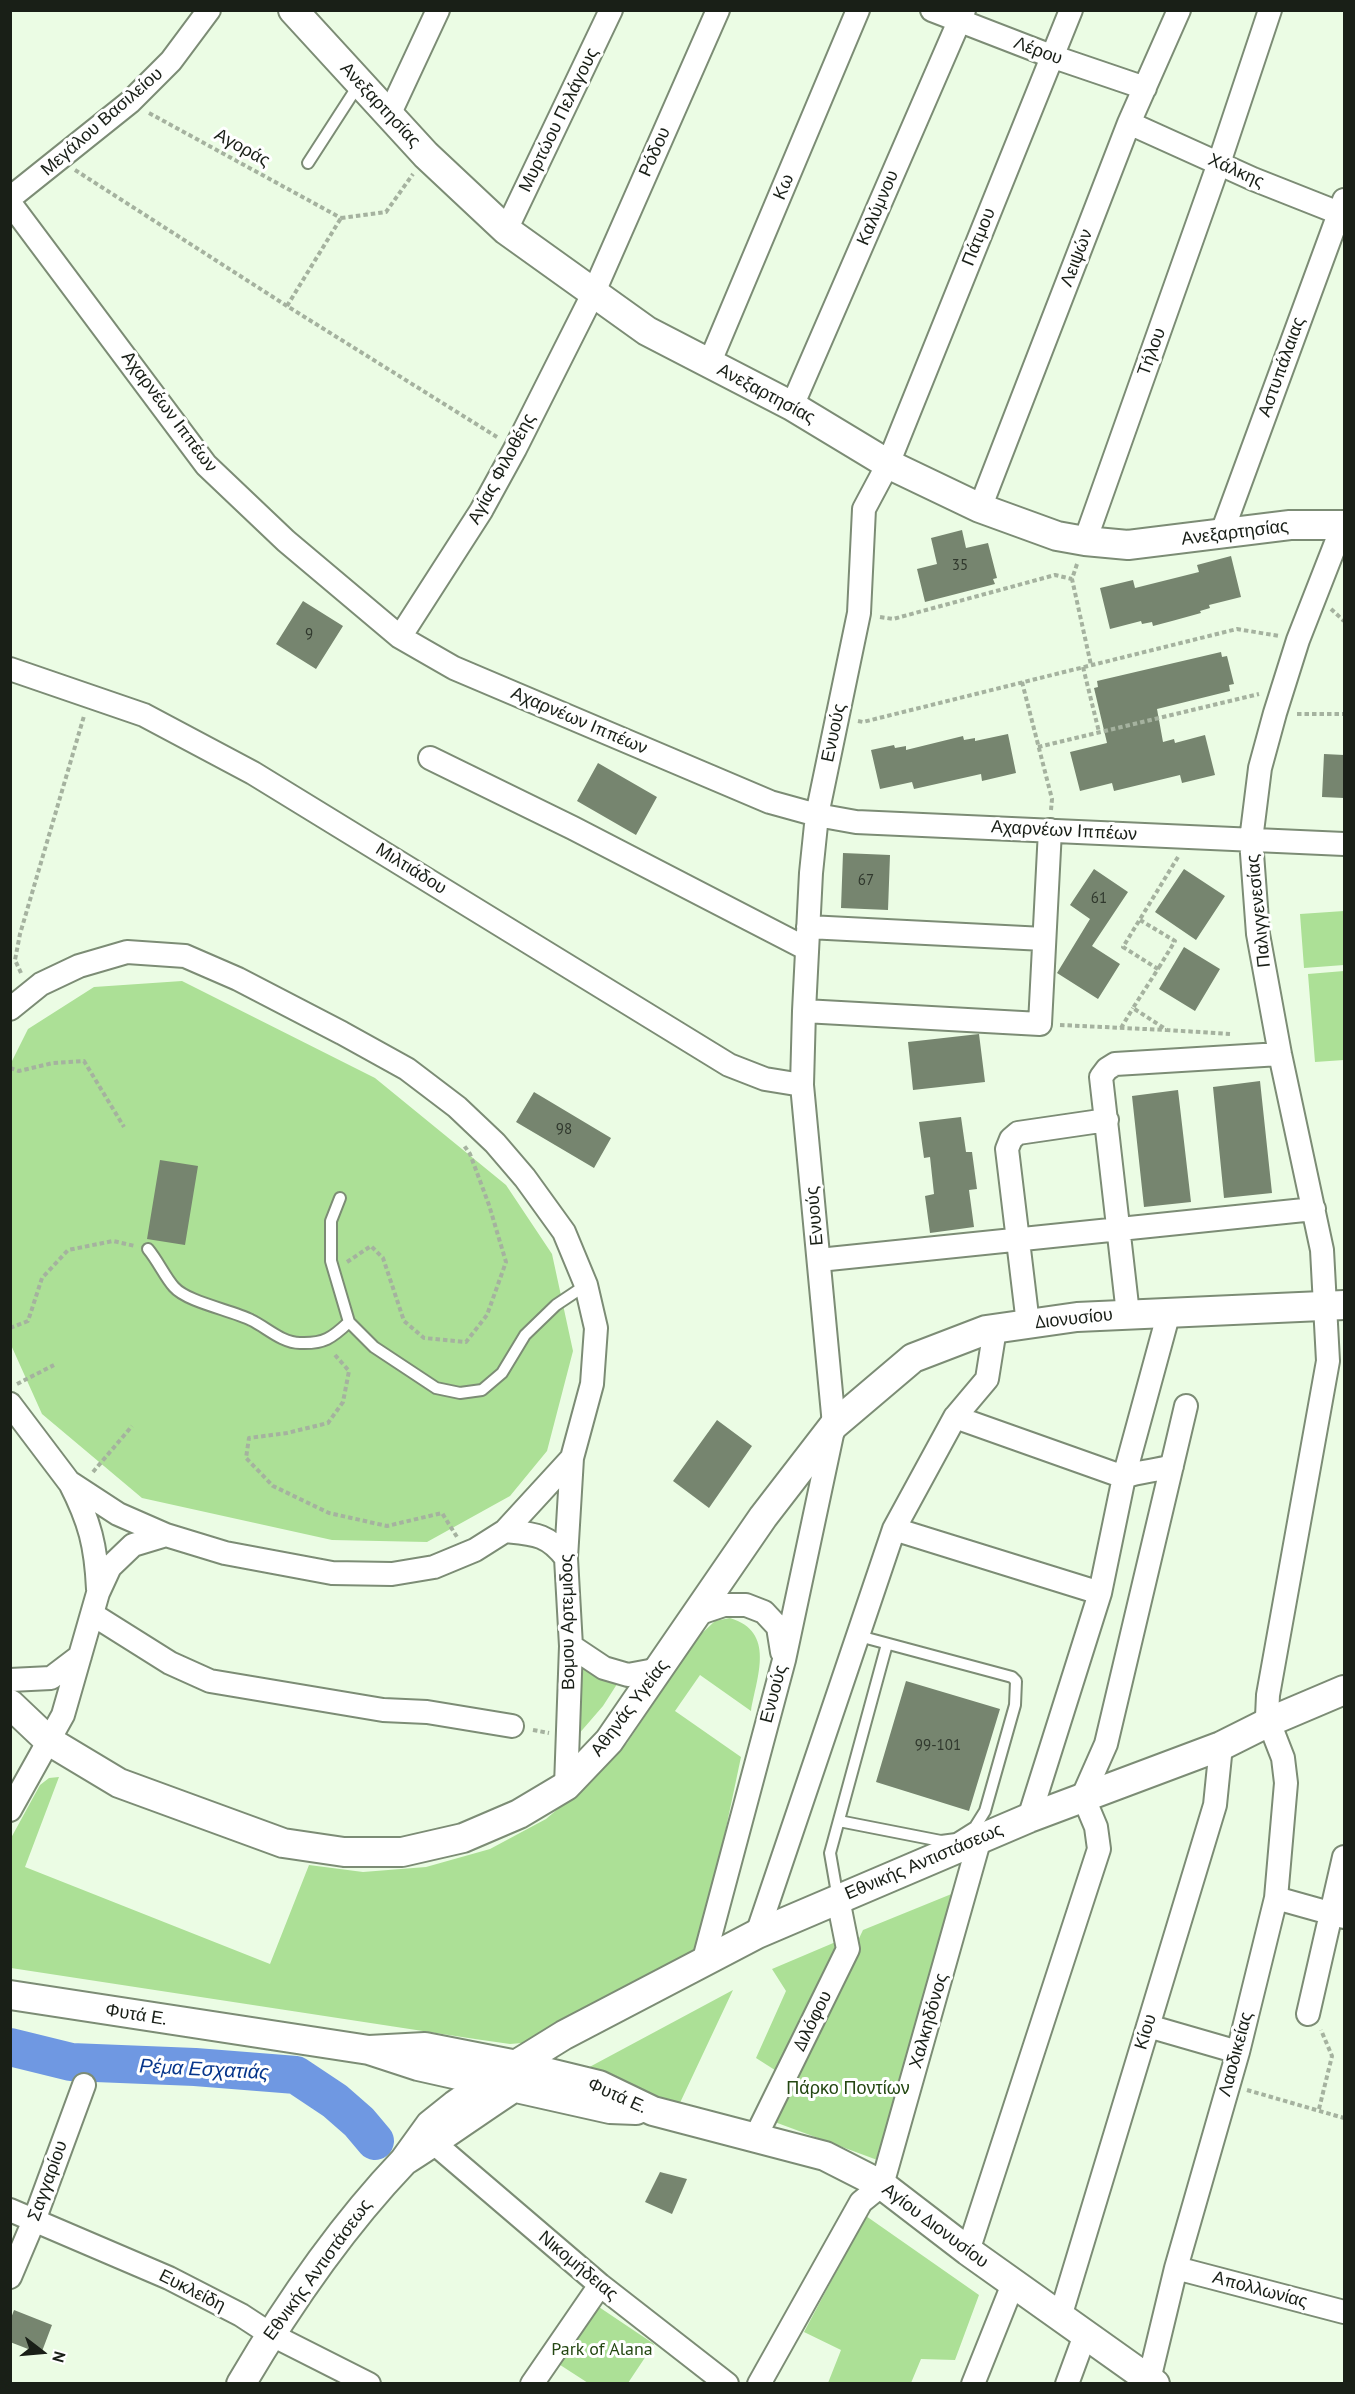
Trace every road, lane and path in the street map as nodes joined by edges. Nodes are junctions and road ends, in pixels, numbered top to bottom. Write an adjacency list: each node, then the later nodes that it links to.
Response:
1 (209, 10): 15 (street, Μεγάλου Βασιλείου)
2 (293, 10): 13 (street, Ανεξαρτησίας)
3 (438, 10): 16 (street)
4 (611, 10): 26 (street, Μυρτώου Πελάγους)
5 (718, 10): 27 (street, Ρόδου)
6 (858, 10): 29 (street, Κω)
7 (932, 10): 11 (street, Λέρου)
8 (1071, 10): 12 (street, Πάτμου)
9 (1179, 10): 14 (street, Λειψών)
10 (1270, 10): 21 (street, Τήλου)
11 (961, 16): 12 (street, Λέρου); 30 (street, Καλύμνου)
12 (1051, 56): 14 (street, Λέρου); 32 (street, Πάτμου)
13 (359, 84): 16 (street, Ανεξαρτησίας); 20 (lane)
14 (1145, 88): 17 (street, Λειψών)
15 (130, 102): 19 (street, Μεγάλου Βασιλείου); 25 (path, Αγοράς)
16 (389, 115): 18 (street, Ανεξαρτησίας)
17 (1129, 123): 21 (street, Χάλκης); 33 (street, Λειψών)
18 (426, 155): 25 (path); 26 (street, Ανεξαρτησίας)
19 (60, 160): 22 (street, Μεγάλου Βασιλείου); 28 (path)
20 (308, 163)
21 (1219, 163): 24 (street, Χάλκης); 36 (street, Τήλου)
22 (10, 198)
23 (10, 203): 39 (street, Αχαρνέων Ιππέων)
24 (1343, 209): 35 (street, Αστυπάλαιας)
25 (341, 218): 28 (path)
26 (506, 230): 27 (street, Ανεξαρτησίας)
27 (593, 294): 29 (street, Ανεξαρτησίας); 31 (street, Αγίας Φιλοθέης)
28 (287, 306): 31 (path)
29 (709, 364): 30 (street, Ανεξαρτησίας)
30 (792, 406): 32 (street, Ανεξαρτησίας)
31 (515, 449): 39 (street, Αγίας Φιλοθέης)
32 (888, 464): 33 (street, Ανεξαρτησίας); 38 (street, Ενυούς)
33 (980, 508): 36 (street, Ανεξαρτησίας)
34 (1344, 524): 35 (street, Ανεξαρτησίας); 40 (street, Παλιγγενεσίας)
35 (1221, 535): 36 (street, Ανεξαρτησίας)
36 (1085, 541): 37 (path)
37 (1072, 579): 38 (path); 41 (path)
38 (858, 613): 48 (street, Ενυούς)
39 (400, 637): 52 (street, Αχαρνέων Ιππέων)
40 (1298, 640): 41 (path); 46 (street, Παλιγγενεσίας)
41 (1092, 665): 42 (path)
42 (1083, 667): 44 (path); 49 (path)
43 (10, 669): 45 (street, Μιλτιάδου)
44 (1022, 682): 48 (path); 50 (path)
45 (90, 695): 61 (path); 71 (street, Μιλτιάδου)
46 (1278, 704): 47 (path); 49 (path); 55 (street, Παλιγγενεσίας)
47 (1344, 714)
48 (837, 717): 52 (street, Ενυούς)
49 (1099, 732): 50 (path)
50 (1038, 747): 53 (path)
51 (430, 758): 58 (street)
52 (817, 815): 53 (street, Αχαρνέων Ιππέων); 58 (street, Ενυούς)
53 (1050, 830): 54 (street, Αχαρνέων Ιππέων); 59 (street)
54 (1191, 836): 55 (street, Αχαρνέων Ιππέων); 57 (path)
55 (1251, 840): 56 (street, Αχαρνέων Ιππέων); 69 (street, Παλιγγενεσίας)
56 (1344, 844)
57 (1140, 920): 60 (path); 60 (path)
58 (807, 938): 59 (street); 64 (street, Ενυούς)
59 (1044, 939): 65 (street)
60 (1158, 969): 62 (path)
61 (31, 993): 63 (street, Βομου Αρτεμιδος); 82 (street, Βομου Αρτεμιδος)
62 (1133, 1008): 66 (path); 67 (path)
63 (10, 1009)
64 (804, 1011): 65 (street); 71 (street, Ενυούς)
65 (1040, 1024): 66 (path)
66 (1121, 1028): 67 (path)
67 (1167, 1030): 68 (path)
68 (1233, 1034)
69 (1280, 1054): 72 (street); 76 (street, Παλιγγενεσίας)
70 (10, 1068): 73 (path)
71 (802, 1085): 80 (street, Ενυούς)
72 (1107, 1120): 77 (street); 78 (street)
73 (124, 1127)
74 (456, 1135): 81 (path)
75 (340, 1198): 81 (lane)
76 (1314, 1209): 77 (street); 83 (street, Παλιγγενεσίας)
77 (1119, 1230): 78 (street); 85 (street)
78 (1019, 1239): 80 (street); 87 (street)
79 (148, 1249): 86 (lane); 88 (path)
80 (819, 1260): 96 (street, Ενυούς)
81 (334, 1271): 86 (lane)
82 (586, 1285): 86 (lane); 98 (street, Βομου Αρτεμιδος)
83 (1335, 1305): 84 (street, Διονυσίου); 119 (street, Παλιγγενεσίας)
84 (1169, 1312): 85 (street, Διονυσίου); 100 (street)
85 (1128, 1314): 87 (street, Διονυσίου)
86 (349, 1322)
87 (1028, 1324): 89 (street, Διονυσίου)
88 (10, 1328)
89 (995, 1329): 95 (street); 96 (street, Διονυσίου)
90 (335, 1355): 105 (path)
91 (54, 1365): 92 (path)
92 (10, 1387)
93 (10, 1404): 101 (street)
94 (1186, 1406): 99 (street)
95 (955, 1417): 100 (street); 102 (street)
96 (834, 1425): 109 (street, Αθηνάς Υγείας); 114 (street, Ενυούς)
97 (132, 1426): 101 (path)
98 (572, 1458): 103 (street); 106 (street, Βομου Αρτεμιδος)
99 (1172, 1466): 100 (street); 125 (street)
100 (1124, 1477): 107 (street)
101 (74, 1485): 104 (street); 108 (street)
102 (894, 1529): 107 (street); 110 (street)
103 (505, 1531): 105 (street); 106 (street)
104 (166, 1535): 105 (street); 108 (street)
105 (466, 1553)
106 (566, 1558): 112 (street, Βομου Αρτεμιδος)
107 (1100, 1593): 127 (street)
108 (95, 1603): 113 (street); 120 (street)
109 (698, 1614): 114 (street); 115 (street, Αθηνάς Υγείας)
110 (859, 1636): 111 (lane); 134 (street)
111 (887, 1644): 128 (lane); 128 (lane)
112 (571, 1646): 115 (street); 121 (street, Βομου Αρτεμιδος)
113 (80, 1656): 116 (street); 122 (street)
114 (783, 1660): 135 (street, Ενυούς)
115 (660, 1669): 124 (street, Αθηνάς Υγείας)
116 (10, 1680)
117 (1344, 1690): 119 (street, Εθνικής Αντιστάσεως)
118 (10, 1704): 122 (street, Αθηνάς Υγείας)
119 (1270, 1721): 123 (street, Εθνικής Αντιστάσεως); 131 (street, Λαοδικείας)
120 (513, 1726): 121 (path)
121 (567, 1736): 124 (street, Βομου Αρτεμιδος)
122 (49, 1741): 124 (street, Αθηνάς Υγείας); 126 (street)
123 (1221, 1746): 125 (street, Εθνικής Αντιστάσεως); 138 (street, Κίου)
124 (566, 1786)
125 (1083, 1796): 127 (street, Εθνικής Αντιστάσεως); 153 (street)
126 (10, 1810)
127 (1029, 1818): 129 (street, Εθνικής Αντιστάσεως)
128 (839, 1821): 132 (lane)
129 (980, 1838): 132 (street, Εθνικής Αντιστάσεως); 150 (street, Χαλκηδόνος)
130 (1344, 1857): 133 (street)
131 (1276, 1898): 133 (street); 140 (street, Λαοδικείας)
132 (838, 1899): 134 (street, Εθνικής Αντιστάσεως); 149 (street, Διλόφου)
133 (1338, 1916): 137 (street)
134 (757, 1934): 135 (street, Εθνικής Αντιστάσεως)
135 (703, 1963): 142 (street, Εθνικής Αντιστάσεως)
136 (10, 1995): 139 (street, Φυτά Ε.)
137 (1308, 2014): 145 (path)
138 (1148, 2026): 140 (street); 159 (street, Κίου)
139 (369, 2049): 141 (street, Φυτά Ε.); 142 (street, Φυτά Ε.)
140 (1238, 2052): 144 (street, Λαοδικείας)
141 (418, 2066): 142 (street, Φυτά Ε.); 148 (street)
142 (506, 2078): 146 (street, Φυτά Ε.); 148 (street, Εθνικής Αντιστάσεως)
143 (84, 2085): 152 (street, Σαγγαρίου)
144 (1228, 2085): 145 (path); 154 (street, Λαοδικείας)
145 (1319, 2109): 147 (path)
146 (653, 2111): 149 (street, Αγίου Διονυσίου)
147 (1344, 2118)
148 (432, 2134): 157 (street, Νικομήδειας); 160 (street, Εθνικής Αντιστάσεως)
149 (755, 2138): 150 (street, Αγίου Διονυσίου)
150 (882, 2185): 153 (street, Αγίου Διονυσίου); 167 (street)
151 (10, 2210): 152 (street, Ευκλείδη)
152 (35, 2218): 155 (street, Σαγγαρίου); 160 (street, Ευκλείδη)
153 (968, 2252): 156 (street, Αγίου Διονυσίου)
154 (1176, 2268): 158 (street, Απολλωνίας); 162 (street, Λαοδικείας)
155 (10, 2277)
156 (1013, 2284): 159 (street, Αγίου Διονυσίου); 168 (street)
157 (600, 2285): 165 (street); 166 (street, Νικομήδειας)
158 (1344, 2313)
159 (1060, 2317): 161 (street, Αγίου Διονυσίου)
160 (270, 2334): 163 (street, Εθνικής Αντιστάσεως); 164 (street, Ευκλείδη)
161 (1084, 2335): 162 (street, Αγίου Διονυσίου); 169 (street)
162 (1151, 2382)
163 (241, 2384)
164 (369, 2384)
165 (532, 2384)
166 (728, 2384)
167 (759, 2384)
168 (973, 2384)
169 (1067, 2384)

